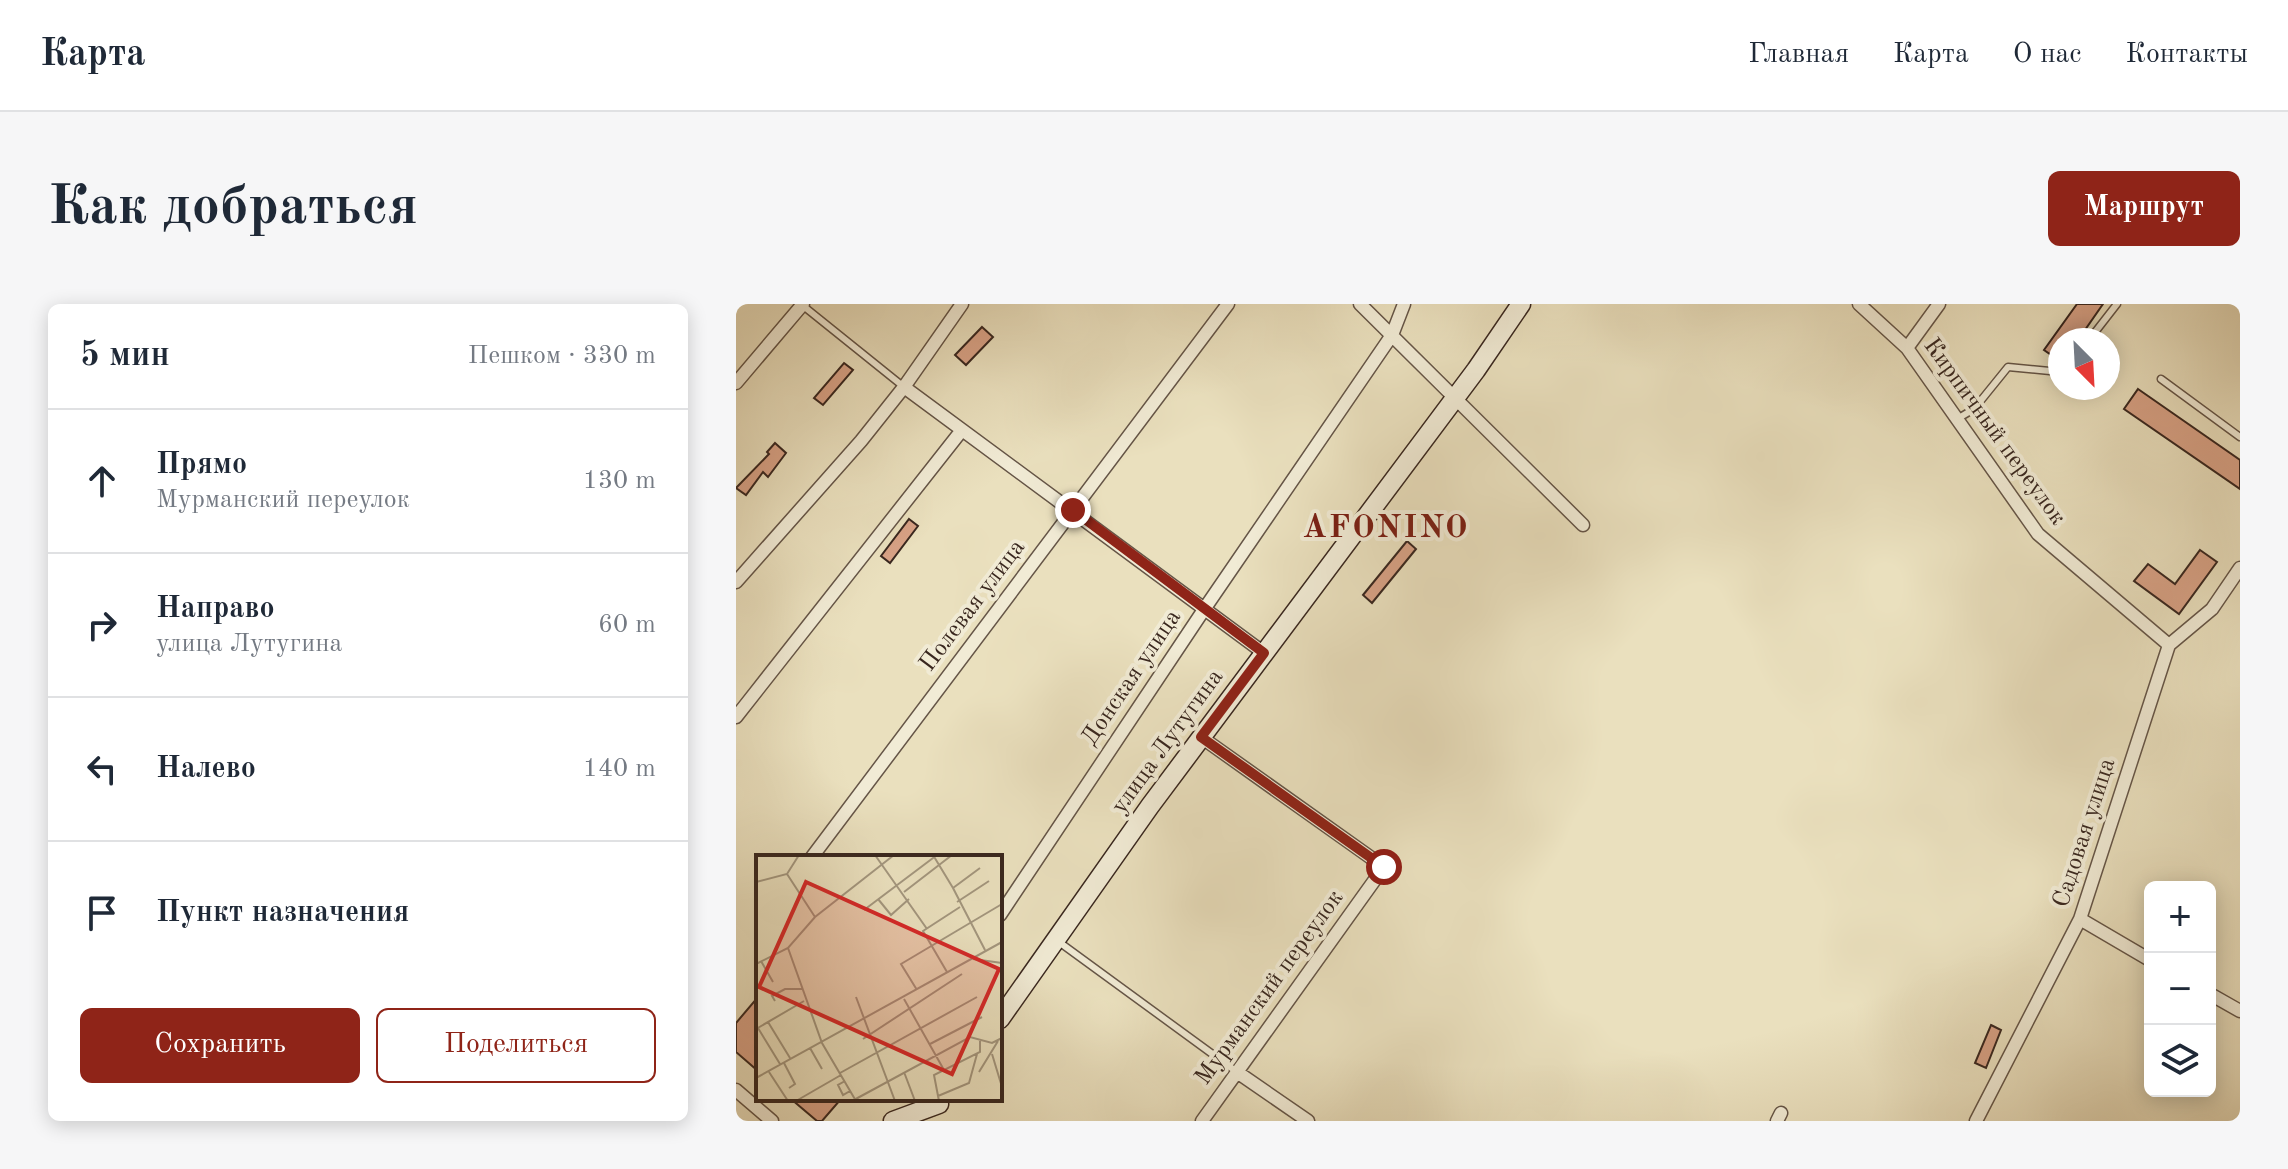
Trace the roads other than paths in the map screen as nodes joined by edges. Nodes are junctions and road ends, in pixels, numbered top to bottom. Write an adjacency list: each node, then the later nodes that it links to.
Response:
1 (962, 304): 16 (street)
2 (1228, 304): 21 (street, Полевая улица)
3 (1360, 304): 11 (street)
4 (1404, 304): 11 (street, Донская улица)
5 (1521, 304): 17 (main road, улица Лутугина)
6 (1859, 304): 12 (street, Кирпичный переулок)
7 (1939, 304): 12 (street)
8 (2117, 304): 10 (lane)
9 (803, 305): 15 (street); 16 (lane)
10 (2098, 328)
11 (1392, 335): 17 (street); 25 (street, Донская улица)
12 (1907, 348): 18 (street, Кирпичный переулок)
13 (2048, 371): 18 (lane)
14 (2161, 379): 20 (lane)
15 (736, 383)
16 (904, 387): 19 (street); 24 (street)
17 (1455, 397): 22 (street); 27 (main road, улица Лутугина)
18 (1957, 419): 26 (street, Кирпичный переулок)
19 (962, 430): 21 (street); 28 (street)
20 (2240, 437)
21 (1073, 510): 25 (street); 30 (street, Полевая улица)
22 (1583, 525)
23 (2240, 568): 26 (street)
24 (736, 582)
25 (1205, 608): 27 (street); 31 (street, Донская улица)
26 (2169, 645): 32 (street, Садовая улица)
27 (1264, 653): 29 (main road, улица Лутугина)
28 (736, 717)
29 (1201, 737): 33 (main road, улица Лутугина); 38 (street, Мурманский переулок)
30 (814, 855)
31 (1002, 912)
32 (2080, 919): 34 (street); 46 (street, Садовая улица)
33 (1056, 939): 37 (main road, улица Лутугина); 38 (lane)
34 (2144, 956)
35 (2216, 997): 36 (street)
36 (2240, 1011)
37 (1002, 1016)
38 (1237, 1072): 44 (street, Мурманский переулок); 45 (street)
39 (736, 1090): 41 (street)
40 (941, 1102): 42 (main road); 43 (main road)
41 (772, 1121)
42 (893, 1121)
43 (927, 1121)
44 (1202, 1121)
45 (1308, 1121)
46 (1976, 1121)

